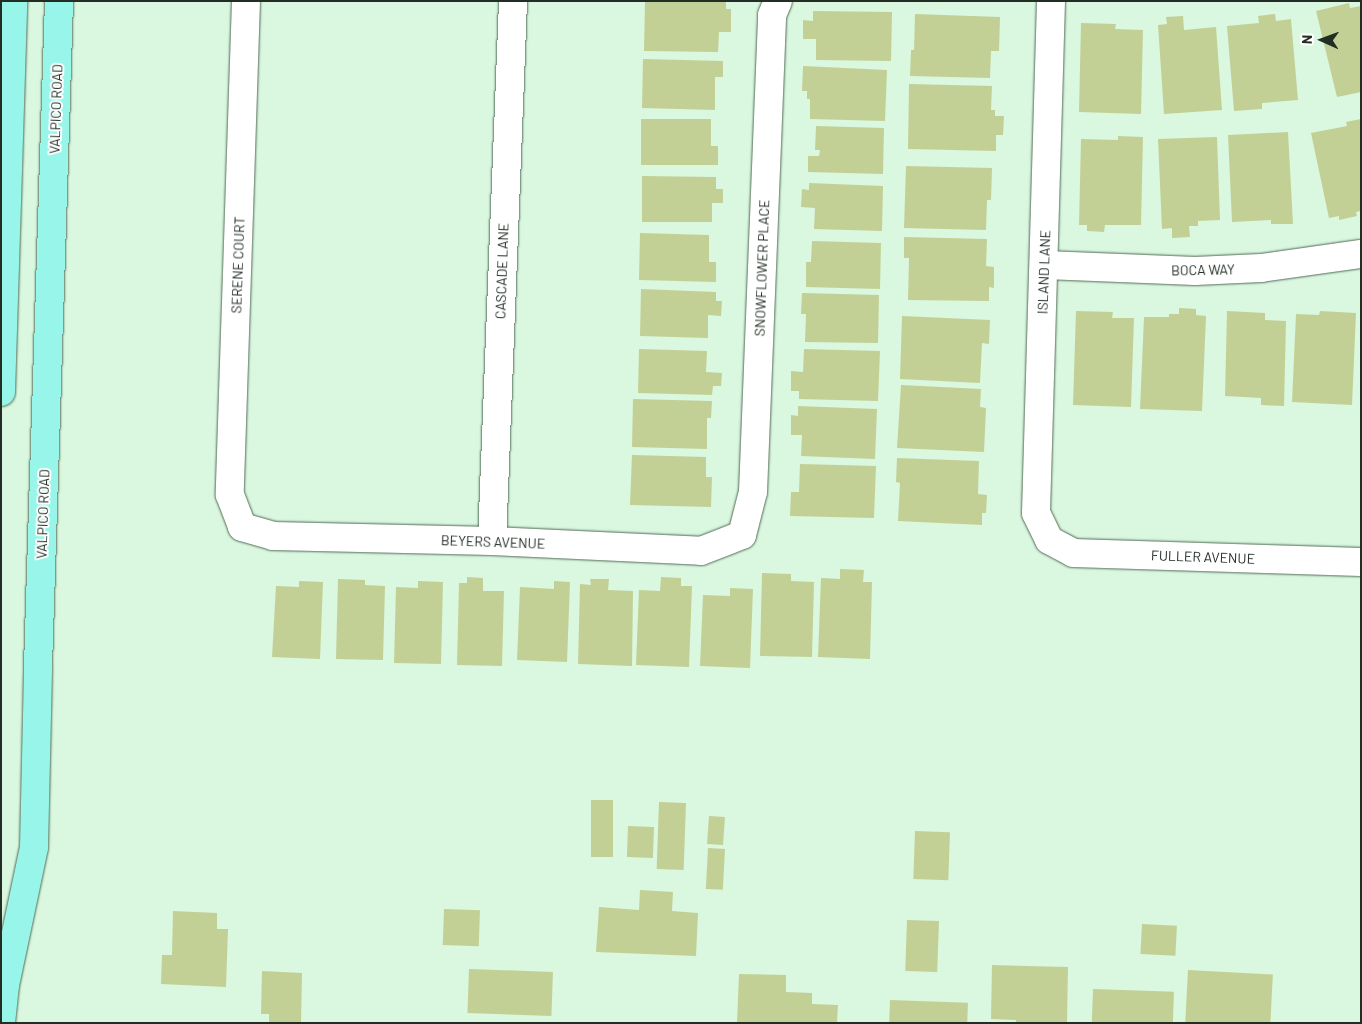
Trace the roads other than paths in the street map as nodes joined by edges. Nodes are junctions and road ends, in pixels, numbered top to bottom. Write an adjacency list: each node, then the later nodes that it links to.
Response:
1 (13, 1): 9 (main road)
2 (59, 1): 15 (main road, VALPICO ROAD)
3 (246, 1): 10 (street, SERENE COURT)
4 (513, 1): 13 (street, CASCADE LANE)
5 (778, 1): 11 (street, SNOWFLOWER PLACE)
6 (1051, 1): 8 (street, ISLAND LANE)
7 (1361, 254): 8 (street, BOCA WAY)
8 (1045, 266): 12 (street, ISLAND LANE)
9 (1, 392)
10 (242, 527): 13 (street, BEYERS AVENUE)
11 (742, 535): 13 (street, BEYERS AVENUE)
12 (1048, 540): 14 (street, FULLER AVENUE)
13 (492, 542)
14 (1361, 562)
15 (1, 1023)

